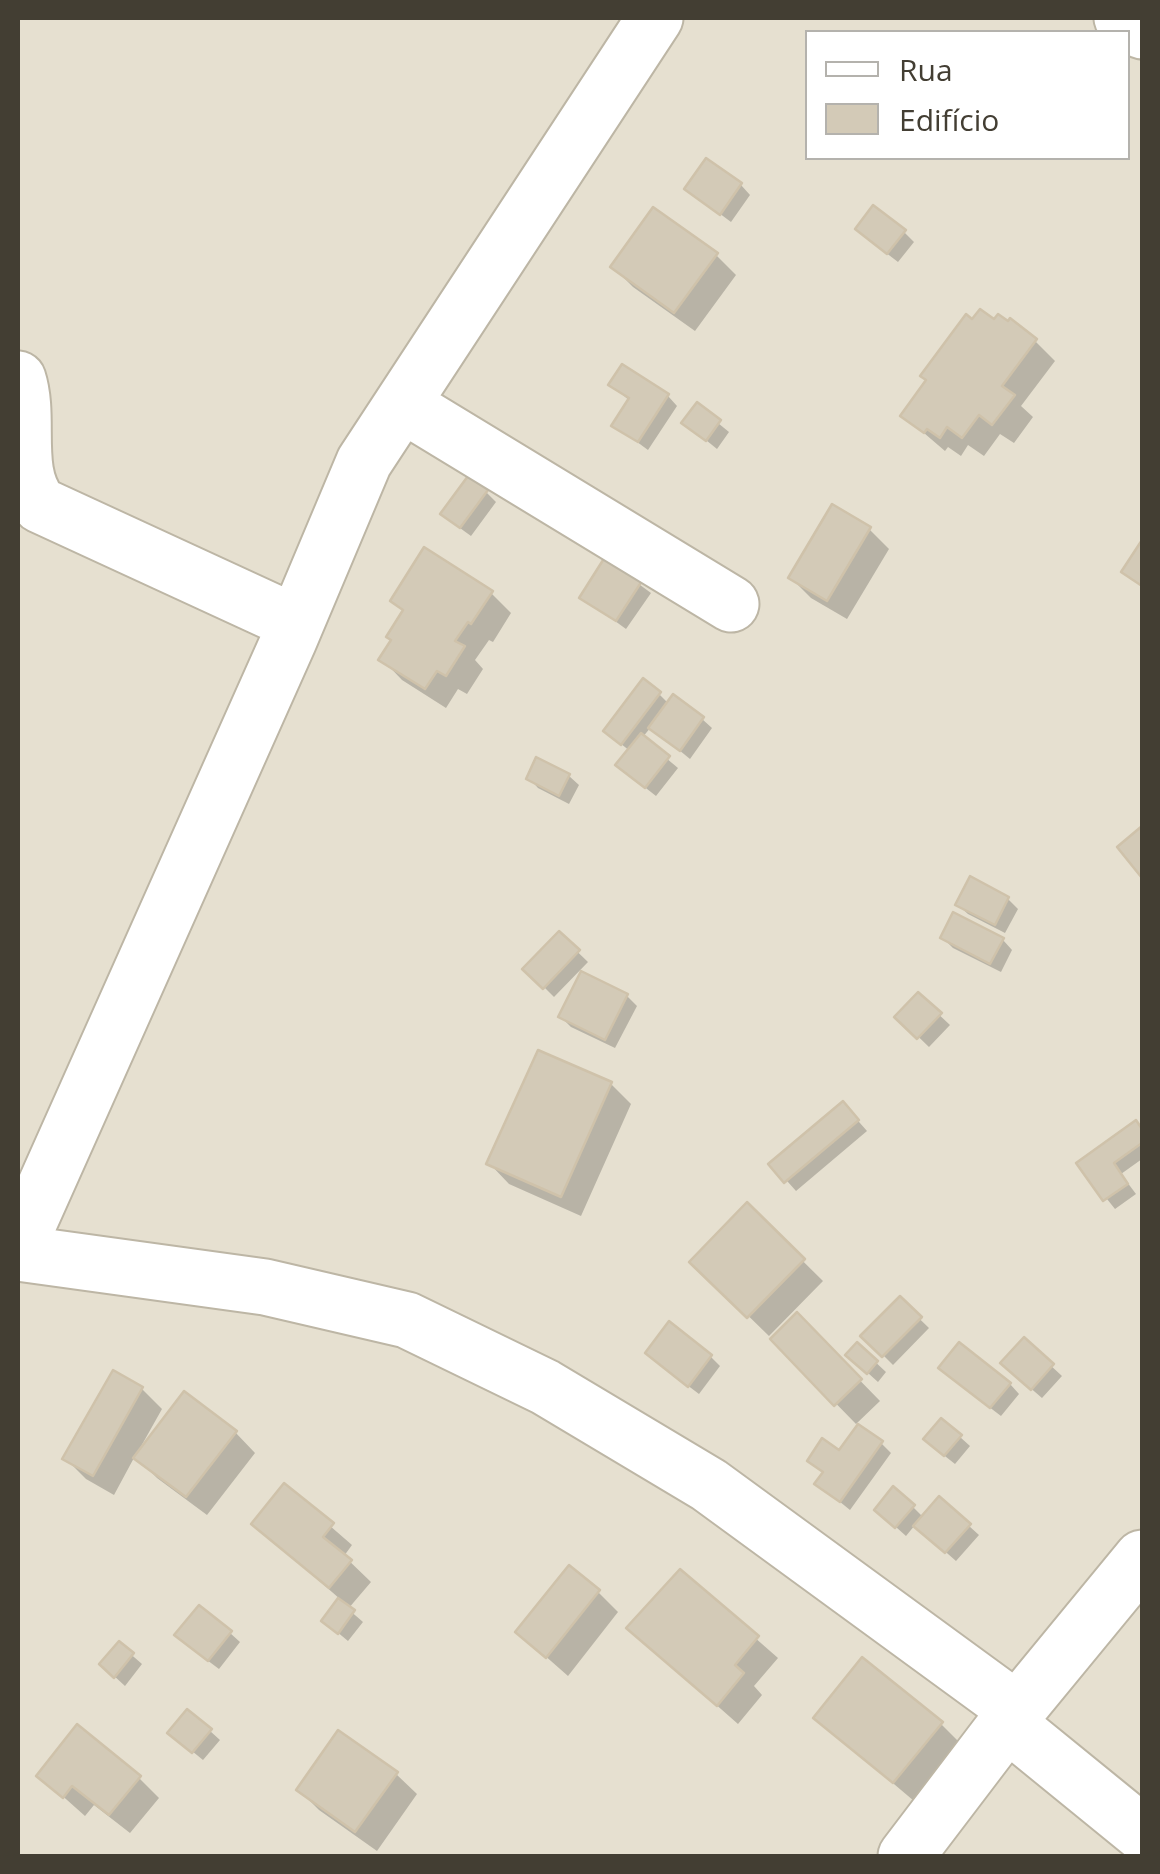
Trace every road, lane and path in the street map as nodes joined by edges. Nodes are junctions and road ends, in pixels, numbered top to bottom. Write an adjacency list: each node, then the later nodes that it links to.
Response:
1 (654, 18): 5 (street)
2 (1122, 18): 3 (street)
3 (1142, 31)
4 (18, 379): 7 (street)
5 (402, 404): 6 (street); 7 (street)
6 (730, 604)
7 (296, 624): 8 (street)
8 (18, 1250): 10 (street)
9 (1142, 1558): 10 (street)
10 (1012, 1717): 11 (street); 12 (street)
11 (1142, 1834)
12 (906, 1856)

